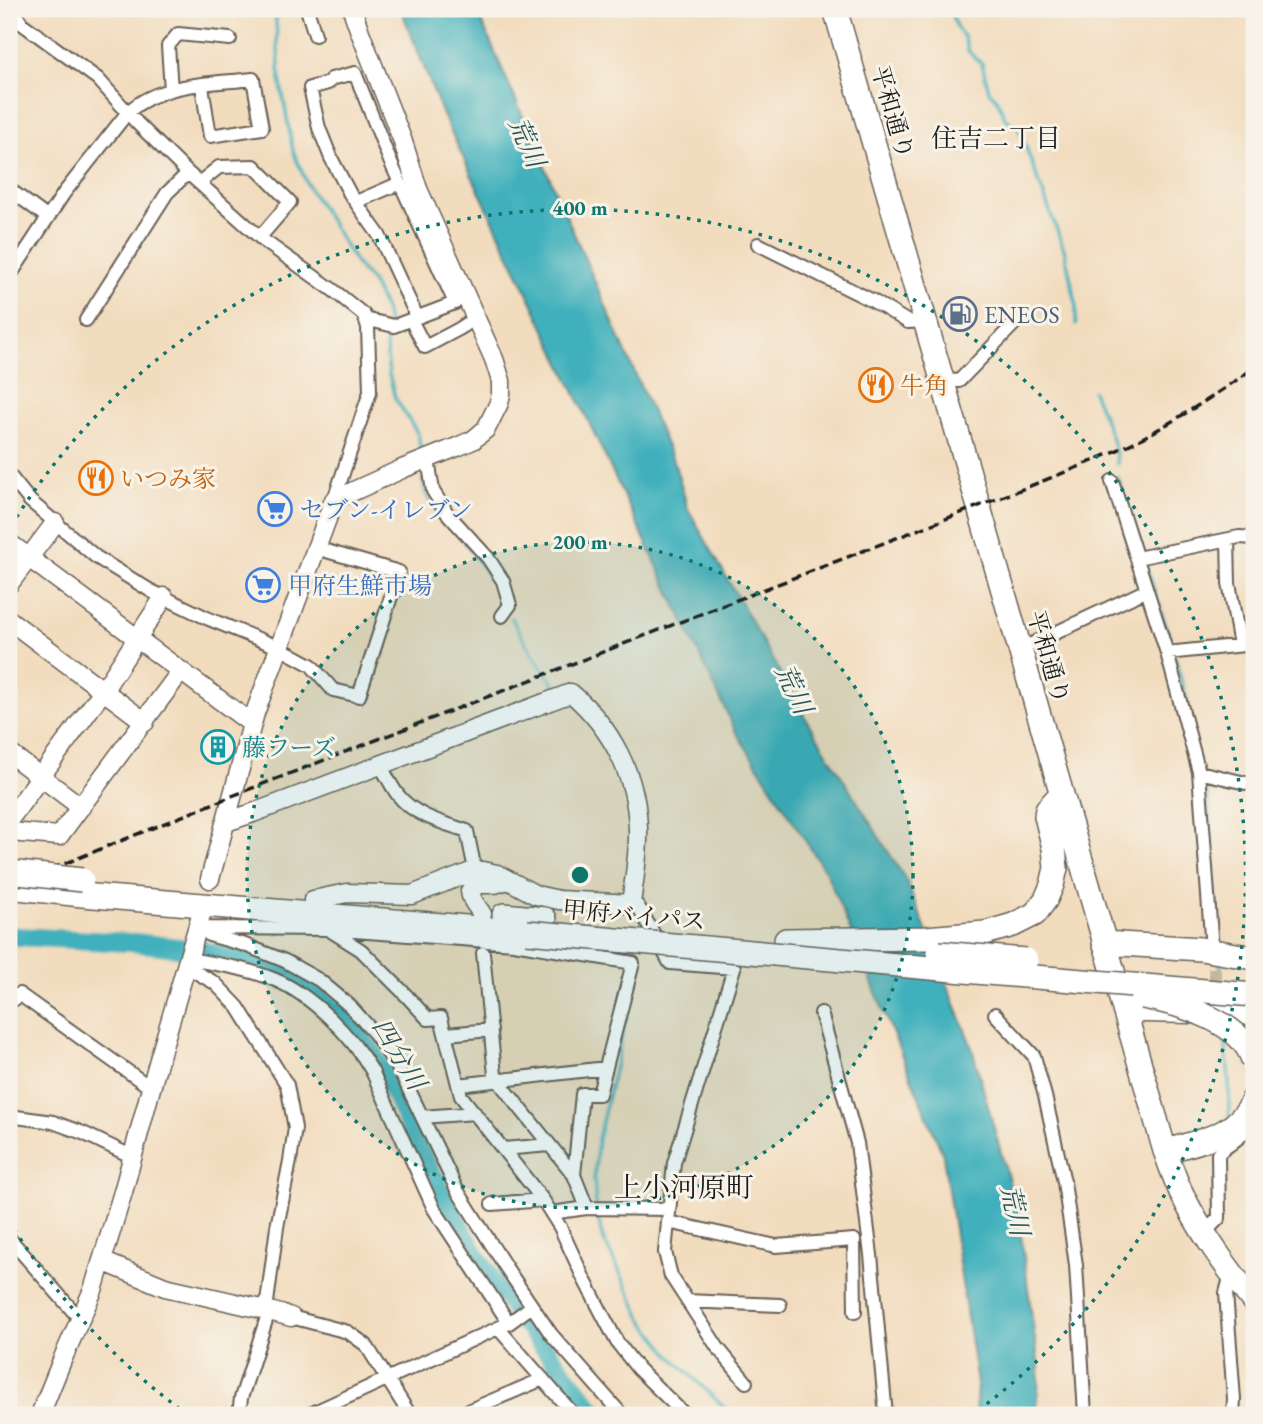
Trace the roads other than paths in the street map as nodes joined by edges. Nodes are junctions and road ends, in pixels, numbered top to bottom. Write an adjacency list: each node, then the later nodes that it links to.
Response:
1 (14, 9): 9 (street)
2 (307, 9): 5 (street)
3 (352, 9): 20 (street)
4 (835, 9): 23 (highway, 平和通り)
5 (315, 35)
6 (230, 39): 8 (street)
7 (202, 86): 7 (street); 8 (street)
8 (171, 90): 9 (street)
9 (128, 112): 10 (street); 15 (street)
10 (188, 173): 11 (street); 22 (street)
11 (199, 183): 16 (street); 16 (street)
12 (400, 183): 14 (street); 14 (street); 19 (street)
13 (9, 189): 15 (street)
14 (356, 202): 19 (street)
15 (48, 218): 18 (street)
16 (260, 237): 21 (street)
17 (758, 244): 23 (street)
18 (9, 276)
19 (414, 318): 20 (street); 21 (street)
20 (475, 318): 26 (street)
21 (365, 319): 29 (street)
22 (86, 320)
23 (924, 321): 25 (highway, 平和通り)
24 (1015, 323): 25 (street)
25 (942, 380): 46 (highway, 平和通り)
26 (428, 458): 29 (street); 40 (street)
27 (9, 475): 30 (street)
28 (1112, 481): 36 (street)
29 (334, 500): 34 (street)
30 (55, 523): 35 (street); 39 (street)
31 (1254, 538): 32 (street)
32 (1228, 540): 36 (street); 44 (street)
33 (9, 543): 35 (street)
34 (316, 548): 45 (street); 45 (street)
35 (29, 558): 37 (street); 42 (street)
36 (1137, 558): 38 (street)
37 (9, 584)
38 (1147, 590): 46 (street); 47 (street)
39 (164, 597): 42 (street); 45 (street)
40 (502, 616)
41 (9, 620): 49 (street)
42 (137, 638): 48 (street); 49 (street)
43 (1254, 643): 44 (street)
44 (1240, 645): 47 (street)
45 (278, 647): 51 (street)
46 (1020, 649): 57 (highway, 平和通り)
47 (1167, 653): 54 (street)
48 (181, 671): 50 (street); 51 (street)
49 (103, 691): 50 (street); 55 (street)
50 (145, 722): 58 (street)
51 (252, 724): 60 (street)
52 (9, 752): 55 (street)
53 (381, 766): 60 (street); 62 (street); 69 (street)
54 (1199, 772): 56 (street); 76 (street)
55 (41, 777): 58 (street); 59 (street)
56 (1254, 785)
57 (1061, 794): 74 (highway); 75 (highway, 平和通り)
58 (81, 807): 61 (street)
59 (9, 820)
60 (226, 822): 64 (street)
61 (9, 832)
62 (474, 865)
63 (9, 872): 67 (highway, 甲府バイパス, bridge)
64 (210, 878)
65 (508, 880): 68 (street); 69 (street); 70 (street)
66 (9, 887): 67 (highway, 甲府バイパス)
67 (82, 887): 68 (highway, 甲府バイパス); 72 (highway, 甲府バイパス)
68 (313, 900): 70 (highway, 甲府バイパス)
69 (631, 904): 110 (street)
70 (482, 914): 72 (highway, 甲府バイパス)
71 (200, 926): 73 (street); 79 (street); 99 (street)
72 (536, 926): 74 (highway, 甲府バイパス); 80 (highway, 甲府バイパス, bridge)
73 (328, 929): 89 (street); 92 (street)
74 (786, 940): 81 (highway, 甲府バイパス, bridge)
75 (1104, 943): 76 (highway); 84 (highway, 平和通り)
76 (1212, 950): 78 (highway)
77 (483, 953): 88 (street)
78 (1254, 958)
79 (186, 963): 95 (street); 119 (street); 123 (street)
80 (987, 973): 82 (highway, 甲府バイパス, bridge); 91 (highway, bridge)
81 (1254, 980)
82 (1254, 995)
83 (9, 996): 95 (street)
84 (1124, 1010): 86 (highway); 103 (highway, 平和通り)
85 (821, 1013): 135 (street)
86 (1245, 1013): 90 (street)
87 (996, 1014): 136 (street)
88 (491, 1030): 89 (street); 93 (street)
89 (446, 1034): 94 (street)
90 (1254, 1042)
91 (1254, 1064)
92 (606, 1068): 93 (street); 105 (street)
93 (499, 1080): 94 (street); 101 (street)
94 (458, 1085): 97 (street)
95 (151, 1088): 104 (street)
96 (1254, 1098): 100 (highway)
97 (475, 1113): 99 (street); 102 (street)
98 (9, 1116): 104 (street)
99 (422, 1117): 118 (street)
100 (1244, 1122): 103 (highway); 111 (street)
101 (550, 1145): 102 (street); 105 (street)
102 (503, 1149): 106 (street)
103 (1165, 1151): 111 (highway, 平和通り)
104 (133, 1157): 113 (street)
105 (574, 1175): 108 (street)
106 (543, 1200): 107 (street); 109 (street)
107 (492, 1204)
108 (588, 1209): 109 (street); 110 (street)
109 (551, 1213): 134 (street)
110 (668, 1215): 115 (street); 120 (street)
111 (1205, 1233): 114 (highway, 平和通り)
112 (9, 1238): 122 (street)
113 (103, 1261): 119 (street); 122 (street)
114 (1231, 1274): 116 (highway, 平和通り); 137 (street)
115 (687, 1301): 117 (street); 126 (street)
116 (1254, 1302)
117 (780, 1305)
118 (530, 1308): 123 (street); 133 (street)
119 (267, 1310): 121 (street); 128 (street)
120 (855, 1312)
121 (291, 1317): 124 (street)
122 (80, 1318): 127 (street)
123 (507, 1324): 124 (street); 125 (street)
124 (387, 1378): 129 (street); 130 (street)
125 (543, 1379): 131 (street); 132 (street)
126 (746, 1382)
127 (40, 1415)
128 (239, 1415)
129 (308, 1415)
130 (410, 1415)
131 (458, 1415)
132 (574, 1415)
133 (622, 1415)
134 (685, 1415)
135 (887, 1415)
136 (1085, 1415)
137 (1233, 1415)

